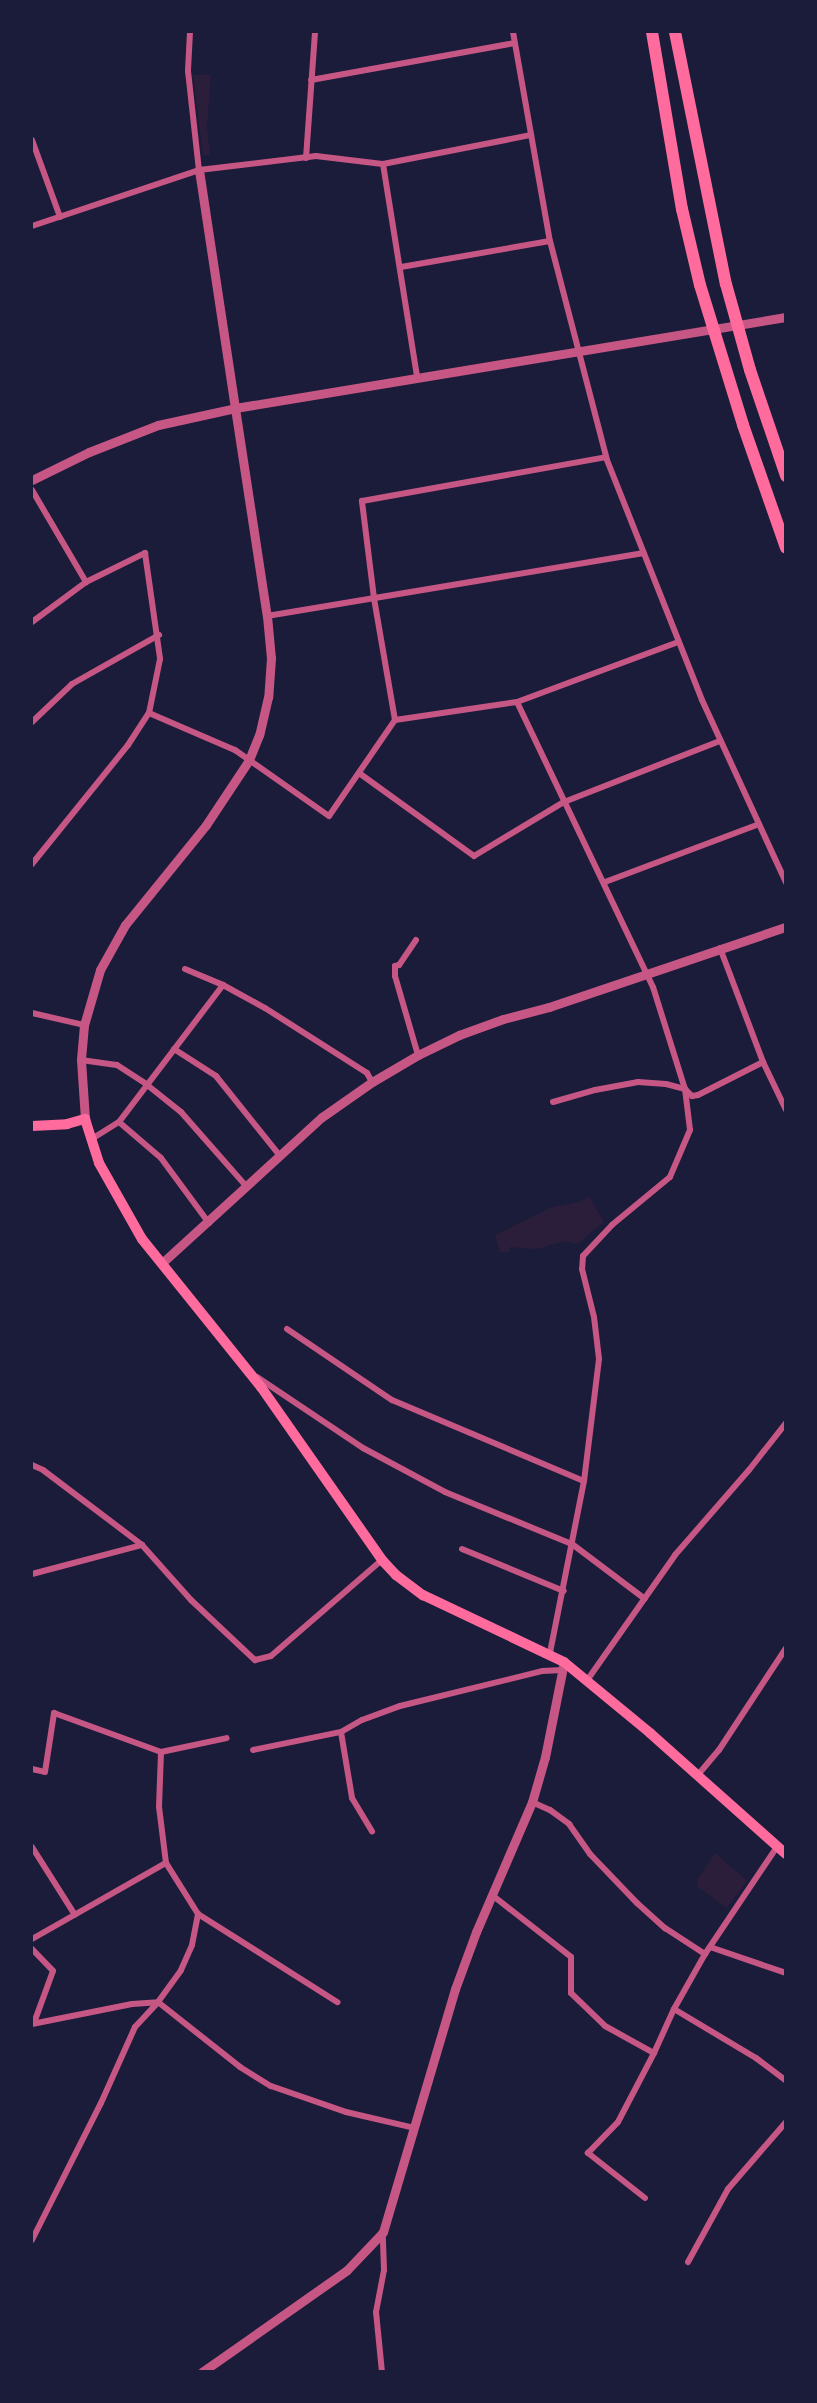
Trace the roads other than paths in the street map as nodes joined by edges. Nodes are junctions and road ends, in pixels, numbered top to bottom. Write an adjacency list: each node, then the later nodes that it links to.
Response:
1 (190, 32): 12 (street)
2 (315, 32): 7 (street)
3 (513, 32): 6 (street)
4 (652, 32): 19 (highway)
5 (675, 32): 18 (highway)
6 (514, 43): 7 (street); 8 (street)
7 (312, 80): 10 (street)
8 (531, 135): 11 (street); 15 (street)
9 (32, 140): 13 (street)
10 (306, 158): 11 (street); 12 (street)
11 (383, 164): 16 (street)
12 (199, 170): 13 (street); 22 (street)
13 (60, 216): 14 (street)
14 (32, 226)
15 (550, 241): 16 (street); 20 (street)
16 (401, 267): 21 (street)
17 (786, 317): 18 (street)
18 (736, 326): 19 (street); 24 (highway)
19 (712, 329): 20 (street); 27 (highway)
20 (577, 350): 21 (street); 23 (street)
21 (417, 376): 22 (street)
22 (235, 408): 25 (street); 31 (street)
23 (606, 457): 28 (street); 30 (street)
24 (786, 476)
25 (32, 480)
26 (32, 490): 29 (street)
27 (786, 548)
28 (644, 552): 30 (street); 34 (street)
29 (86, 582): 32 (street); 33 (street)
30 (374, 598): 31 (street); 37 (street)
31 (267, 616): 40 (street)
32 (32, 622)
33 (159, 635): 36 (street); 38 (street)
34 (678, 642): 35 (street); 39 (street)
35 (517, 702): 37 (street); 42 (street)
36 (149, 713): 40 (street); 44 (street)
37 (395, 720): 41 (street)
38 (32, 722)
39 (720, 741): 42 (street); 43 (street)
40 (249, 760): 41 (street); 54 (street)
41 (358, 773): 42 (street)
42 (564, 802): 45 (street)
43 (757, 825): 45 (street); 46 (street)
44 (32, 864)
45 (605, 882): 51 (street)
46 (786, 883)
47 (786, 927): 49 (street)
48 (416, 940): 56 (street)
49 (720, 948): 51 (street); 58 (street)
50 (185, 969): 52 (street)
51 (647, 975): 56 (street); 61 (street)
52 (223, 985): 55 (street); 59 (street)
53 (32, 1013): 54 (street)
54 (84, 1025): 57 (street)
55 (174, 1049): 60 (street); 68 (street)
56 (418, 1055): 59 (street)
57 (81, 1060): 60 (street); 64 (street)
58 (763, 1062): 61 (street); 63 (street)
59 (372, 1082): 68 (street)
60 (146, 1084): 65 (street); 69 (street)
61 (685, 1089): 62 (street); 76 (street)
62 (553, 1102)
63 (786, 1110)
64 (85, 1119): 66 (main road); 67 (main road)
65 (118, 1122): 67 (street); 70 (street)
66 (32, 1126)
67 (90, 1140): 71 (main road)
68 (280, 1156): 69 (street)
69 (246, 1186): 70 (street)
70 (209, 1223): 71 (street)
71 (163, 1262): 73 (main road)
72 (287, 1329): 76 (street)
73 (249, 1371): 78 (street); 80 (main road)
74 (786, 1423): 83 (street)
75 (32, 1465): 77 (street)
76 (584, 1481): 78 (street)
77 (142, 1545): 80 (street); 81 (street)
78 (572, 1545): 82 (street); 83 (street)
79 (462, 1549): 82 (street)
80 (382, 1560): 85 (main road)
81 (32, 1574)
82 (564, 1591): 85 (street)
83 (645, 1599): 87 (street)
84 (786, 1648): 93 (street)
85 (550, 1653): 86 (main road)
86 (563, 1666): 87 (main road); 88 (street); 94 (street)
87 (588, 1679): 93 (main road)
88 (341, 1731): 90 (street); 95 (street)
89 (227, 1738): 91 (street)
90 (254, 1750)
91 (161, 1752): 92 (street); 98 (street)
92 (32, 1769)
93 (697, 1776): 97 (main road)
94 (532, 1802): 99 (street); 105 (street)
95 (372, 1831)
96 (32, 1848): 101 (street)
97 (781, 1851): 103 (street)
98 (166, 1863): 100 (street); 101 (street)
99 (492, 1895): 111 (street); 114 (street)
100 (198, 1914): 107 (street); 108 (street)
101 (75, 1915): 102 (street)
102 (32, 1939)
103 (710, 1947): 105 (street); 106 (street)
104 (32, 1950): 110 (street)
105 (705, 1954): 109 (street)
106 (786, 1973)
107 (158, 2002): 110 (street); 114 (street); 117 (street)
108 (336, 2002)
109 (674, 2009): 111 (street); 112 (street)
110 (33, 2024)
111 (654, 2053): 115 (street)
112 (786, 2081)
113 (786, 2122): 118 (street)
114 (416, 2128): 116 (street)
115 (645, 2198)
116 (383, 2232): 119 (street); 120 (street)
117 (32, 2240)
118 (688, 2262)
119 (202, 2372)
120 (382, 2372)

